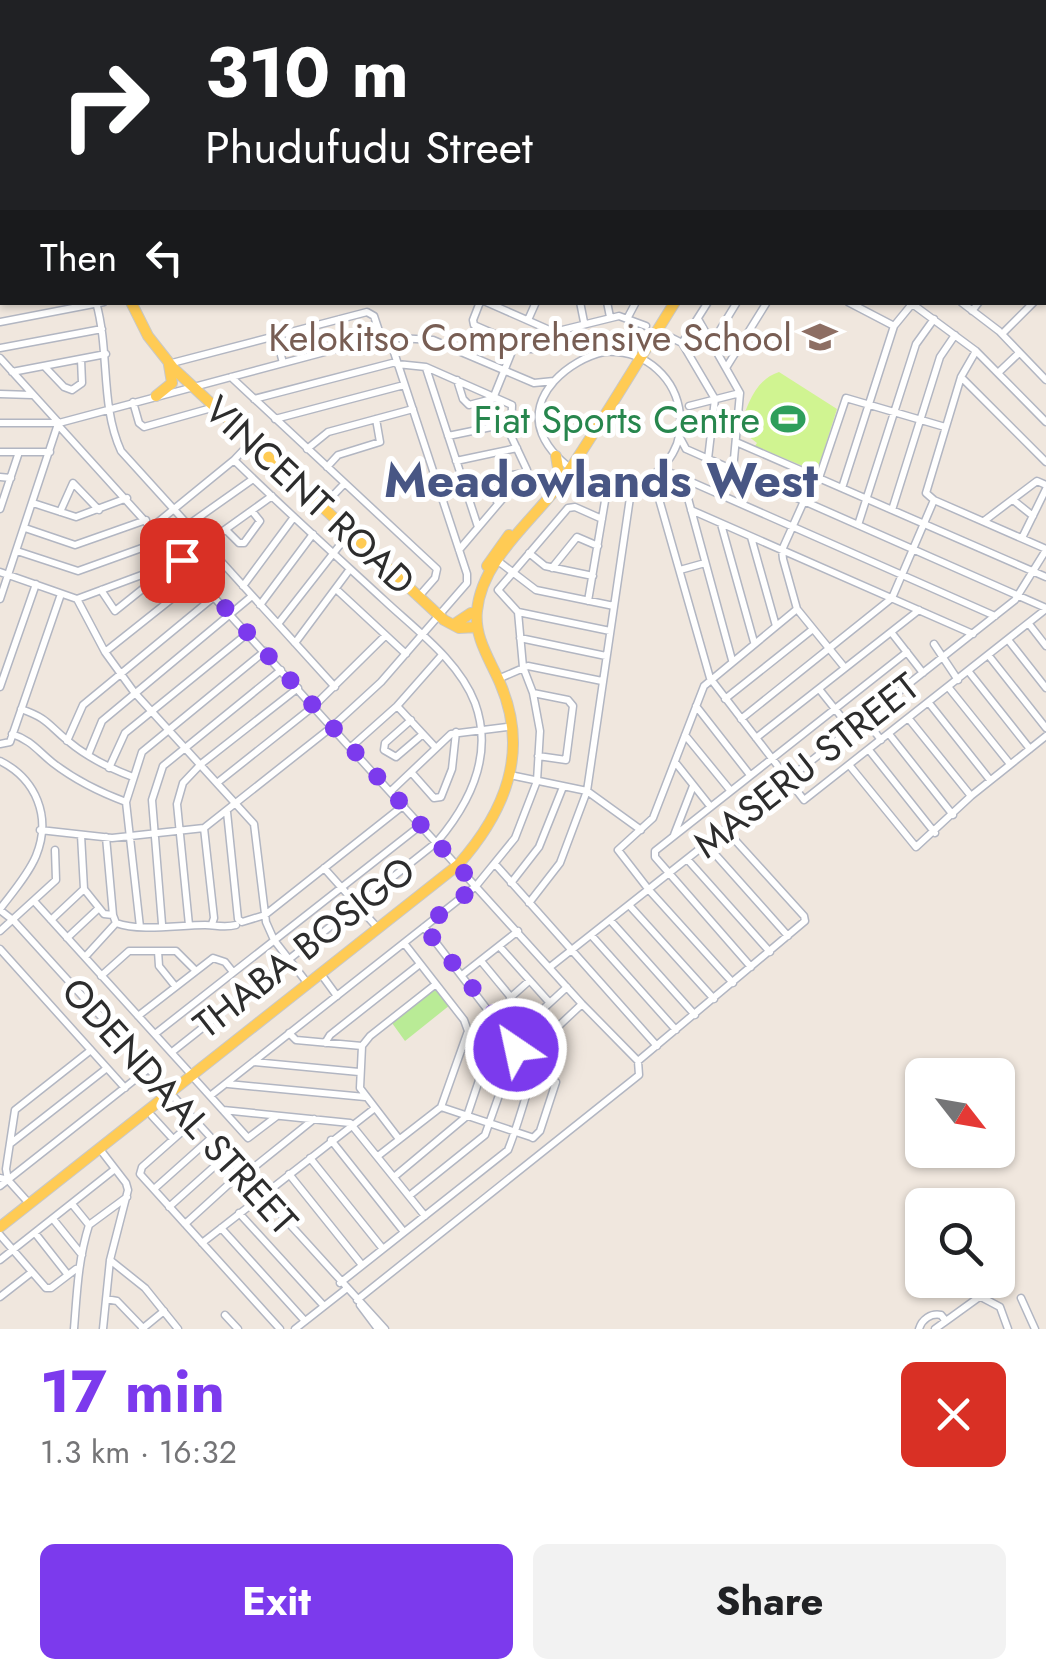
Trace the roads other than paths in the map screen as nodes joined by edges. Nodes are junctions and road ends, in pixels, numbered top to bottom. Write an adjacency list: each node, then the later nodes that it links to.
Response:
1 (89, 305): 26 (street)
2 (99, 305): 30 (street)
3 (133, 305): 49 (main road, VINCENT ROAD)
4 (481, 305): 39 (street)
5 (535, 305): 25 (street)
6 (581, 305): 27 (street)
7 (608, 305): 22 (street)
8 (634, 305): 21 (street)
9 (669, 305): 44 (main road)
10 (706, 305): 23 (street)
11 (735, 305): 38 (street)
12 (765, 305): 52 (street)
13 (854, 305): 29 (street)
14 (910, 305): 29 (street)
15 (914, 305): 24 (street)
16 (965, 305): 20 (street)
17 (977, 305): 20 (street)
18 (1031, 305): 33 (street)
19 (507, 306): 25 (street)
20 (972, 311): 33 (street)
21 (628, 316): 22 (street); 28 (street)
22 (610, 317): 27 (street)
23 (698, 319): 37 (street); 38 (street)
24 (934, 319): 34 (street); 78 (street)
25 (528, 320): 31 (street)
26 (0, 322)
27 (584, 322): 31 (street)
28 (646, 326)
29 (894, 326): 73 (street)
30 (102, 329): 40 (street); 43 (street)
31 (554, 332): 39 (street)
32 (664, 334): 37 (street)
33 (1002, 334): 42 (street)
34 (955, 335): 41 (street); 80 (street)
35 (276, 336): 36 (street); 47 (street); 49 (street)
36 (385, 337): 47 (street); 48 (street); 53 (street)
37 (682, 343): 69 (street)
38 (712, 343): 52 (street)
39 (516, 344): 53 (street)
40 (0, 348)
41 (976, 351): 55 (street); 58 (street)
42 (1019, 353): 55 (street); 56 (street)
43 (106, 354): 46 (street); 76 (street)
44 (638, 356): 60 (street); 88 (street); 106 (main road)
45 (0, 358): 54 (street)
46 (81, 359): 50 (street); 50 (street)
47 (282, 362): 57 (street)
48 (397, 363): 51 (street); 62 (street); 70 (street)
49 (170, 364): 63 (main road, VINCENT ROAD); 67 (main road)
50 (45, 366): 54 (street)
51 (426, 367): 59 (street); 87 (street)
52 (726, 368): 64 (street)
53 (504, 370): 61 (street); 68 (street)
54 (12, 372): 66 (street)
55 (998, 373): 82 (street)
56 (1044, 374)
57 (230, 376): 63 (street); 70 (street)
58 (961, 376): 86 (street); 102 (street)
59 (457, 380): 68 (street); 68 (street)
60 (554, 381): 61 (street); 72 (street)
61 (534, 383): 72 (street)
62 (404, 385): 77 (street); 81 (street)
63 (194, 386): 67 (street); 75 (main road, VINCENT ROAD); 89 (main road, VINCENT ROAD)
64 (740, 393): 69 (street); 90 (street)
65 (0, 394): 66 (street)
66 (33, 395): 85 (street)
67 (156, 396): 71 (street)
68 (496, 396): 84 (street)
69 (715, 399): 74 (street); 99 (street)
70 (254, 400): 81 (street)
71 (133, 402): 75 (street); 76 (street)
72 (543, 402): 97 (street)
73 (869, 402): 78 (street); 114 (street); 119 (street)
74 (689, 406)
75 (214, 407): 89 (main road, VINCENT ROAD)
76 (108, 409): 85 (street); 131 (street)
77 (412, 409): 79 (street); 158 (street)
78 (895, 411): 80 (street); 123 (street)
79 (376, 419): 92 (street); 103 (street)
80 (920, 419): 86 (street); 134 (street)
81 (276, 420): 92 (street)
82 (1046, 422)
83 (0, 423): 85 (street)
84 (511, 423): 87 (street); 91 (street)
85 (58, 424): 96 (street); 122 (street)
86 (945, 427): 124 (street)
87 (448, 436): 101 (street)
88 (678, 436): 93 (street); 98 (street)
89 (252, 441): 100 (street); 130 (main road, VINCENT ROAD)
90 (736, 442): 105 (street); 114 (street)
91 (517, 448): 101 (street); 107 (street)
92 (308, 449): 103 (street)
93 (686, 450): 98 (street); 99 (street)
94 (0, 452): 95 (street)
95 (20, 452): 96 (street); 109 (street)
96 (50, 452): 127 (street)
97 (556, 456): 106 (main road)
98 (671, 457): 104 (street)
99 (708, 459): 105 (street)
100 (234, 460): 110 (street); 131 (street)
101 (456, 461): 147 (street)
102 (1046, 462)
103 (327, 467): 115 (street)
104 (662, 469): 112 (street); 113 (street)
105 (733, 470): 126 (street)
106 (564, 472): 111 (main road); 165 (main road); 201 (main road)
107 (525, 473): 118 (street); 129 (street); 129 (street)
108 (0, 478): 109 (street)
109 (10, 478): 128 (street)
110 (253, 478): 121 (street); 144 (street)
111 (584, 478): 120 (street)
112 (653, 478): 116 (street); 170 (street)
113 (682, 478): 133 (street); 146 (street)
114 (819, 478): 119 (street)
115 (344, 484): 130 (street); 183 (street)
116 (632, 484): 120 (street); 192 (street)
117 (1046, 487): 125 (street); 138 (street)
118 (542, 488)
119 (842, 488): 123 (street)
120 (607, 489): 139 (street)
121 (272, 496): 135 (street); 137 (street)
122 (126, 498): 132 (street); 141 (street)
123 (867, 499): 134 (street); 145 (street)
124 (934, 500): 140 (street); 143 (street)
125 (1013, 500): 138 (street); 140 (street)
126 (804, 501): 145 (street); 146 (street)
127 (33, 503): 136 (street); 148 (street)
128 (1, 504)
129 (498, 504): 147 (street)
130 (323, 506): 150 (main road, VINCENT ROAD)
131 (173, 508): 141 (street); 144 (street)
132 (99, 510): 136 (street); 136 (street)
133 (691, 510): 142 (street); 166 (street)
134 (892, 510): 143 (street)
135 (252, 511): 149 (street); 149 (street)
136 (60, 512)
137 (294, 516): 151 (street); 179 (street)
138 (1033, 516): 153 (street)
139 (602, 520): 156 (street); 163 (street)
140 (984, 522): 153 (street)
141 (149, 523): 148 (street); 154 (street)
142 (721, 523): 152 (street); 213 (street)
143 (924, 523): 157 (street); 172 (street)
144 (188, 525): 155 (street)
145 (858, 525): 157 (street)
146 (793, 526): 159 (street); 174 (street)
147 (478, 527): 158 (street)
148 (25, 528): 161 (street)
149 (226, 530): 155 (street)
150 (350, 532): 162 (street); 183 (main road, VINCENT ROAD); 197 (main road, VINCENT ROAD)
151 (313, 534): 162 (street); 191 (street)
152 (751, 536): 159 (street); 203 (street)
153 (1022, 538): 160 (street)
154 (164, 540): 161 (street); 164 (street)
155 (206, 544): 179 (street)
156 (598, 546): 168 (street); 175 (street)
157 (913, 549): 174 (street); 186 (street)
158 (459, 550): 197 (street)
159 (782, 550): 187 (street); 194 (street)
160 (1046, 550): 172 (street, MASERU STREET)
161 (17, 551): 173 (street)
162 (332, 551): 169 (street); 200 (street)
163 (529, 553): 168 (street); 171 (street)
164 (182, 560): 167 (street); 177 (street)
165 (498, 560): 171 (street); 201 (main road)
166 (705, 563): 170 (street); 226 (street)
167 (171, 566): 180 (street); 180 (street)
168 (552, 568): 175 (street)
169 (350, 569): 181 (street); 209 (street)
170 (680, 570): 233 (street)
171 (513, 572): 190 (street); 196 (street)
172 (1035, 572): 176 (street); 186 (street, MASERU STREET)
173 (4, 574): 178 (street); 188 (street)
174 (902, 574): 187 (street); 199 (street)
175 (593, 576): 190 (street)
176 (1046, 577)
177 (198, 578): 184 (street); 219 (street)
178 (36, 584): 182 (street); 238 (street)
179 (243, 586): 185 (street)
180 (101, 590): 189 (street)
181 (336, 590): 210 (street); 214 (street)
182 (61, 594): 189 (street); 250 (street)
183 (421, 594): 197 (main road, VINCENT ROAD)
184 (215, 596): 198 (street); 230 (street)
185 (252, 596): 191 (street); 198 (street)
186 (1020, 596): 193 (street); 199 (street, MASERU STREET)
187 (892, 598): 195 (street); 217 (street)
188 (0, 599)
189 (77, 599): 219 (street)
190 (588, 601): 192 (street)
191 (260, 605): 200 (street)
192 (614, 606): 205 (street)
193 (1046, 608): 202 (street)
194 (797, 609): 203 (street); 204 (street)
195 (919, 610): 206 (street); 208 (street)
196 (518, 612): 205 (street); 211 (street)
197 (440, 614): 201 (main road, VINCENT ROAD); 209 (street)
198 (232, 615): 207 (street); 243 (street)
199 (996, 616): 208 (street, MASERU STREET)
200 (278, 624): 214 (street)
201 (469, 624): 234 (main road); 258 (main road)
202 (1030, 624): 212 (street); 216 (street)
203 (776, 626): 213 (street)
204 (813, 629): 217 (street); 245 (street)
205 (610, 631): 223 (street)
206 (891, 632): 220 (street); 228 (street)
207 (248, 633): 218 (street); 252 (street)
208 (973, 634): 225 (street, MASERU STREET)
209 (422, 635): 221 (street); 222 (street)
210 (385, 636): 221 (street); 237 (street)
211 (520, 638): 223 (street); 227 (street)
212 (1009, 641): 224 (street); 241 (street)
213 (754, 642): 226 (street)
214 (295, 644): 237 (street)
215 (934, 644): 225 (street)
216 (1046, 646)
217 (829, 648): 228 (street); 253 (street)
218 (264, 651): 229 (street); 259 (street)
219 (105, 652): 230 (street)
220 (906, 652): 232 (street); 251 (street)
221 (406, 654): 257 (street)
222 (442, 654): 248 (street); 261 (street)
223 (606, 656): 236 (street)
224 (989, 656): 231 (street); 260 (street)
225 (943, 658): 232 (street, MASERU STREET); 235 (street)
226 (732, 660): 233 (street)
227 (524, 666): 234 (street); 236 (street); 244 (street)
228 (845, 668): 242 (street)
229 (281, 670): 239 (street); 273 (street)
230 (120, 672): 243 (street); 270 (street)
231 (969, 672): 235 (street); 276 (street)
232 (923, 673): 254 (street, MASERU STREET)
233 (710, 678): 245 (street); 249 (street)
234 (498, 679): 289 (main road)
235 (958, 680): 240 (street)
236 (602, 681): 299 (street)
237 (335, 687): 247 (street)
238 (0, 688)
239 (298, 688): 247 (street); 283 (street)
240 (949, 688): 246 (street); 284 (street)
241 (1046, 688)
242 (819, 689): 251 (street); 269 (street)
243 (134, 692): 252 (street); 278 (street)
244 (533, 693): 279 (street); 279 (street)
245 (725, 699): 253 (street)
246 (929, 703): 255 (street); 292 (street)
247 (314, 706): 257 (street); 294 (street)
248 (397, 706): 256 (street); 274 (street)
249 (696, 706): 265 (street); 288 (street)
250 (21, 709): 268 (street); 270 (street)
251 (834, 709): 262 (street); 280 (street)
252 (150, 710): 259 (street); 286 (street)
253 (740, 719): 269 (street)
254 (865, 719): 262 (street, MASERU STREET); 271 (street)
255 (909, 719): 266 (street); 300 (street)
256 (411, 720): 264 (street); 264 (street)
257 (333, 726): 274 (street); 302 (street)
258 (507, 727): 261 (street); 323 (main road)
259 (167, 728): 273 (street); 290 (street)
260 (1046, 728)
261 (481, 729): 263 (street); 319 (street, THABA BOSIGO)
262 (852, 730): 291 (street, MASERU STREET)
263 (456, 732): 275 (street); 287 (street)
264 (422, 734): 275 (street)
265 (685, 734): 282 (street); 297 (street)
266 (889, 734): 271 (street); 306 (street)
267 (1046, 736): 276 (street)
268 (11, 738): 272 (street); 301 (street)
269 (756, 738): 280 (street)
270 (67, 740): 278 (street)
271 (881, 740): 277 (street)
272 (0, 744)
273 (184, 746): 283 (street); 314 (street)
274 (351, 747): 298 (street)
275 (436, 748): 287 (street)
276 (1030, 748): 284 (street)
277 (870, 750): 285 (street); 313 (street)
278 (88, 755): 286 (street)
279 (538, 756): 293 (street)
280 (771, 758): 288 (street); 291 (street)
281 (0, 761): 310 (street)
282 (675, 762): 295 (street); 311 (street)
283 (201, 764): 294 (street); 312 (street)
284 (1010, 764): 292 (street)
285 (850, 766): 291 (street); 313 (street)
286 (110, 768): 290 (street)
287 (411, 772): 298 (street)
288 (750, 775): 297 (street)
289 (510, 776): 293 (street); 323 (main road)
290 (132, 777): 301 (street)
291 (788, 780): 309 (street, MASERU STREET)
292 (990, 780): 300 (street)
293 (538, 781): 296 (street); 324 (street)
294 (217, 783): 302 (street)
295 (694, 785): 304 (street); 317 (street)
296 (563, 787): 299 (street); 327 (street)
297 (730, 790): 304 (street)
298 (391, 791): 303 (street)
299 (587, 792): 311 (street); 333 (street)
300 (971, 796): 306 (street)
301 (126, 802): 316 (street)
302 (236, 803): 305 (street); 338 (street)
303 (404, 805): 307 (street); 325 (street)
304 (710, 806): 317 (street)
305 (227, 810): 308 (street); 338 (street)
306 (952, 814): 313 (street)
307 (421, 824): 319 (street); 329 (street)
308 (204, 828): 312 (street); 344 (street)
309 (726, 829): 320 (street, MASERU STREET); 353 (street)
310 (40, 830): 315 (street); 337 (street)
311 (641, 830): 331 (street)
312 (180, 831): 314 (street); 345 (street)
313 (935, 833)
314 (156, 834): 316 (street); 343 (street)
315 (80, 835): 318 (street); 330 (street)
316 (131, 836): 318 (street); 348 (street)
317 (674, 836): 326 (street)
318 (106, 838): 339 (street)
319 (437, 842): 323 (street); 335 (street, THABA BOSIGO)
320 (706, 844): 322 (street, MASERU STREET); 353 (street)
321 (56, 850): 332 (street)
322 (687, 859): 326 (street, MASERU STREET); 361 (street)
323 (456, 863): 328 (street); 347 (main road); 370 (main road)
324 (494, 864): 327 (street); 328 (street)
325 (324, 868): 329 (street); 338 (street)
326 (668, 874): 331 (street, MASERU STREET); 367 (street)
327 (512, 883): 333 (street)
328 (476, 886): 349 (street); 351 (street)
329 (341, 887): 335 (street); 355 (street)
330 (84, 889): 336 (street); 341 (street)
331 (648, 890): 334 (street, MASERU STREET); 375 (street)
332 (34, 900): 340 (street); 341 (street)
333 (528, 903): 360 (street)
334 (629, 905): 342 (street, MASERU STREET); 381 (street)
335 (358, 906): 347 (street); 363 (street, THABA BOSIGO)
336 (99, 908): 339 (street); 354 (street)
337 (0, 910): 340 (street, ODENDAAL STREET)
338 (265, 915): 355 (street)
339 (114, 919): 348 (street); 362 (street)
340 (12, 920): 350 (street); 399 (street, ODENDAAL STREET)
341 (51, 920): 354 (street)
342 (610, 920): 352 (street, MASERU STREET); 384 (street)
343 (162, 924): 345 (street); 348 (street)
344 (212, 924): 345 (street); 346 (street)
345 (190, 925)
346 (236, 925)
347 (375, 925): 373 (main road)
348 (140, 927)
349 (424, 927): 356 (street); 371 (street)
350 (0, 931)
351 (518, 931): 357 (street); 366 (street)
352 (591, 935): 360 (street, MASERU STREET); 388 (street)
353 (788, 936): 361 (street)
354 (67, 938): 362 (street)
355 (274, 940): 363 (street); 369 (street)
356 (404, 943): 365 (street); 379 (street)
357 (499, 946): 364 (street); 374 (street)
358 (0, 949): 394 (street)
359 (158, 950): 368 (street); 372 (street); 377 (street)
360 (570, 951): 366 (street, MASERU STREET); 393 (street)
361 (770, 952): 367 (street)
362 (84, 957): 372 (street)
363 (289, 960): 373 (street); 395 (street, THABA BOSIGO)
364 (481, 961): 371 (street); 380 (street)
365 (420, 964): 376 (street); 391 (street)
366 (550, 967): 378 (street)
367 (751, 968): 375 (street)
368 (194, 970): 369 (street); 377 (street)
369 (233, 972): 389 (street)
370 (320, 974): 379 (street); 401 (main road)
371 (462, 975): 386 (street)
372 (102, 976): 385 (street)
373 (305, 980): 401 (main road)
374 (529, 981): 380 (street); 382 (street)
375 (733, 983): 381 (street)
376 (436, 984): 392 (street); 407 (street)
377 (175, 986): 385 (street)
378 (567, 986): 382 (street); 383 (street)
379 (338, 996): 390 (street)
380 (510, 998): 387 (street)
381 (714, 998): 384 (street)
382 (549, 1002): 387 (street)
383 (582, 1004): 387 (street); 396 (street)
384 (695, 1014): 388 (street)
385 (138, 1016): 389 (street)
386 (498, 1021): 412 (street); 415 (street)
387 (529, 1022)
388 (676, 1030): 393 (street)
389 (154, 1034): 395 (street)
390 (289, 1034): 391 (street); 397 (street)
391 (325, 1043): 392 (street)
392 (362, 1046): 400 (street)
393 (658, 1046): 396 (street)
394 (91, 1050): 398 (street); 422 (street)
395 (172, 1052): 401 (street)
396 (638, 1061): 465 (street)
397 (253, 1062): 400 (street); 402 (street)
398 (108, 1068): 403 (street); 422 (street)
399 (147, 1070): 403 (street); 404 (street, ODENDAAL STREET)
400 (359, 1072): 406 (street)
401 (190, 1074): 404 (main road); 405 (street)
402 (226, 1084): 405 (street); 406 (street)
403 (124, 1088): 431 (street)
404 (168, 1092): 414 (street, ODENDAAL STREET); 423 (main road); 436 (main road)
405 (210, 1096): 409 (street)
406 (366, 1097): 408 (street)
407 (441, 1107): 412 (street); 421 (street)
408 (375, 1108): 416 (street); 421 (street)
409 (224, 1110): 411 (street); 411 (street)
410 (152, 1116): 419 (street)
411 (278, 1116): 413 (street)
412 (467, 1116): 415 (street); 430 (street)
413 (315, 1119): 416 (street); 429 (street)
414 (194, 1121): 418 (street, ODENDAAL STREET); 419 (street)
415 (490, 1124): 417 (street); 434 (street)
416 (353, 1125): 420 (street); 425 (street)
417 (514, 1132): 417 (street); 440 (street)
418 (210, 1139): 424 (street, ODENDAAL STREET); 432 (street)
419 (174, 1140): 432 (street)
420 (332, 1140): 426 (street); 446 (street)
421 (400, 1140): 425 (street)
422 (10, 1144): 431 (street)
423 (99, 1148): 427 (street); 442 (main road)
424 (226, 1156): 429 (street, ODENDAAL STREET); 438 (street)
425 (378, 1156): 430 (street)
426 (310, 1158): 428 (street); 450 (street)
427 (116, 1169): 435 (street); 437 (street)
428 (289, 1174): 433 (street); 455 (street)
429 (242, 1175): 433 (street, ODENDAAL STREET); 443 (street)
430 (394, 1176): 434 (street)
431 (3, 1181): 436 (street)
432 (154, 1190): 438 (street)
433 (261, 1196): 439 (street); 459 (street, ODENDAAL STREET)
434 (409, 1196): 440 (street)
435 (127, 1197): 444 (street); 454 (street)
436 (26, 1200): 442 (main road)
437 (72, 1204): 441 (street); 444 (street)
438 (169, 1207): 443 (street)
439 (239, 1214): 445 (street); 466 (street)
440 (425, 1216): 446 (street)
441 (53, 1219): 447 (street); 452 (street)
442 (0, 1224)
443 (185, 1224): 449 (street)
444 (89, 1225): 452 (street)
445 (220, 1228): 449 (street); 469 (street)
446 (404, 1232): 450 (street)
447 (34, 1233): 451 (street); 458 (street)
448 (0, 1235): 451 (street)
449 (202, 1243): 476 (street)
450 (383, 1249): 455 (street)
451 (13, 1250): 453 (street); 457 (street)
452 (82, 1255): 456 (street)
453 (0, 1260)
454 (110, 1260): 464 (street); 467 (street)
455 (362, 1265): 459 (street)
456 (76, 1268): 458 (street); 471 (street)
457 (32, 1272): 458 (street); 460 (street)
458 (68, 1275)
459 (343, 1286): 465 (street, ODENDAAL STREET); 466 (street)
460 (0, 1297)
461 (978, 1298): 470 (street)
462 (986, 1298): 481 (street)
463 (1020, 1298): 482 (street)
464 (106, 1299): 472 (street); 473 (street)
465 (358, 1302): 478 (street, ODENDAAL STREET)
466 (324, 1306): 469 (street)
467 (164, 1311): 473 (street); 474 (street)
468 (225, 1315): 475 (street)
469 (305, 1321): 477 (street)
470 (946, 1321): 479 (street); 480 (street)
471 (74, 1329)
472 (103, 1329)
473 (143, 1329)
474 (178, 1329)
475 (238, 1329)
476 (280, 1329)
477 (294, 1329)
478 (381, 1329)
479 (919, 1329)
480 (935, 1329)
481 (1008, 1329)
482 (1035, 1329)

